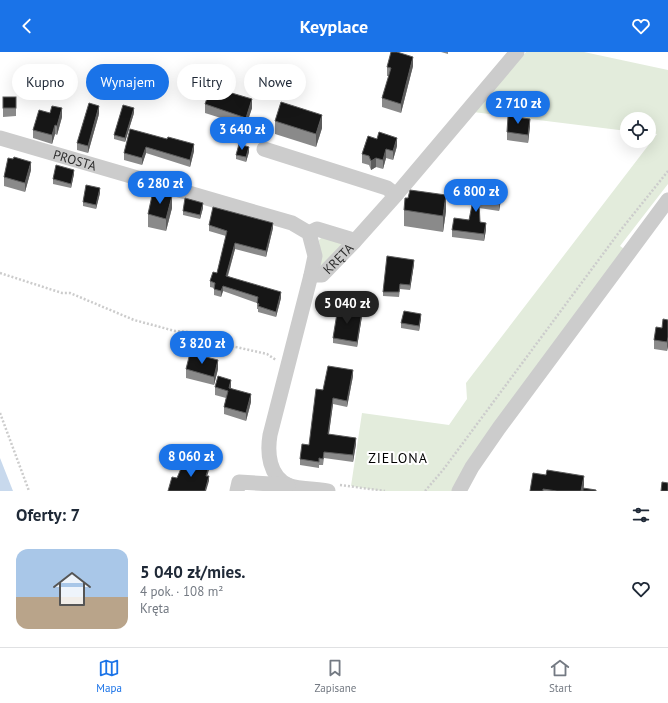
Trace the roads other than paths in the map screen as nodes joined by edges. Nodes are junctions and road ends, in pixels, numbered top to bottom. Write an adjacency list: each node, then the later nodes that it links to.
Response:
1 (517, 52): 4 (street, KRĘTA)
2 (0, 138): 6 (street, PROSTA)
3 (264, 149): 4 (street)
4 (396, 195): 7 (street, KRĘTA)
5 (668, 200): 12 (street)
6 (309, 233): 7 (street); 8 (street)
7 (354, 242): 8 (street, KRĘTA)
8 (311, 274): 9 (street, KRĘTA)
9 (288, 485): 10 (street); 11 (street)
10 (334, 488)
11 (237, 491)
12 (459, 491)

